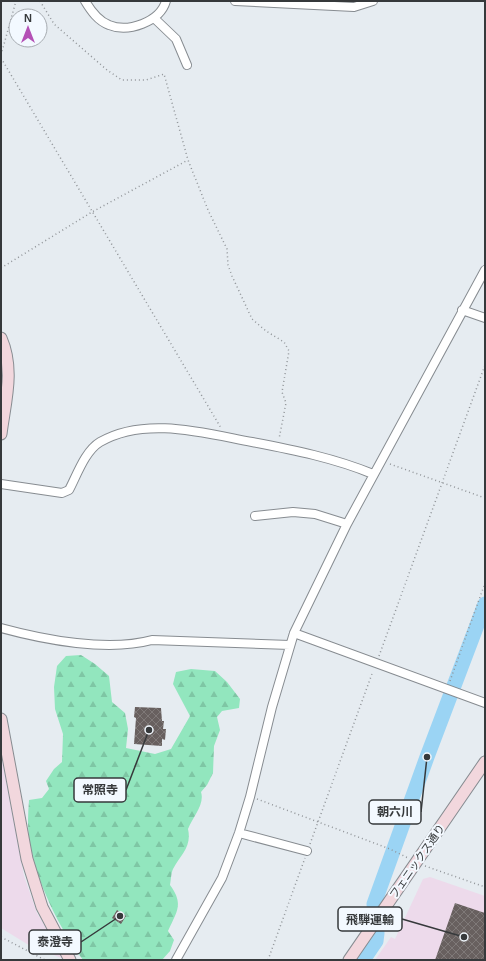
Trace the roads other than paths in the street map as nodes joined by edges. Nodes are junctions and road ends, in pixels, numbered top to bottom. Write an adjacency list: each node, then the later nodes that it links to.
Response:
1 (86, 1): 5 (street)
2 (166, 1): 5 (street)
3 (235, 1): 4 (street)
4 (373, 1)
5 (154, 18): 6 (street)
6 (188, 65)
7 (485, 270): 8 (street)
8 (462, 310): 9 (street); 12 (street)
9 (485, 318)
10 (1, 338): 11 (street)
11 (1, 431)
12 (373, 474): 13 (street); 15 (street)
13 (1, 484)
14 (255, 516): 15 (street)
15 (346, 524): 17 (street)
16 (1, 628): 18 (street)
17 (294, 633): 18 (street); 19 (street)
18 (290, 645): 22 (street)
19 (485, 704)
20 (1, 719): 24 (street)
21 (485, 762): 26 (street, フェニックス通り)
22 (239, 833): 23 (street); 25 (street)
23 (307, 851)
24 (70, 960)
25 (176, 960)
26 (349, 960)

